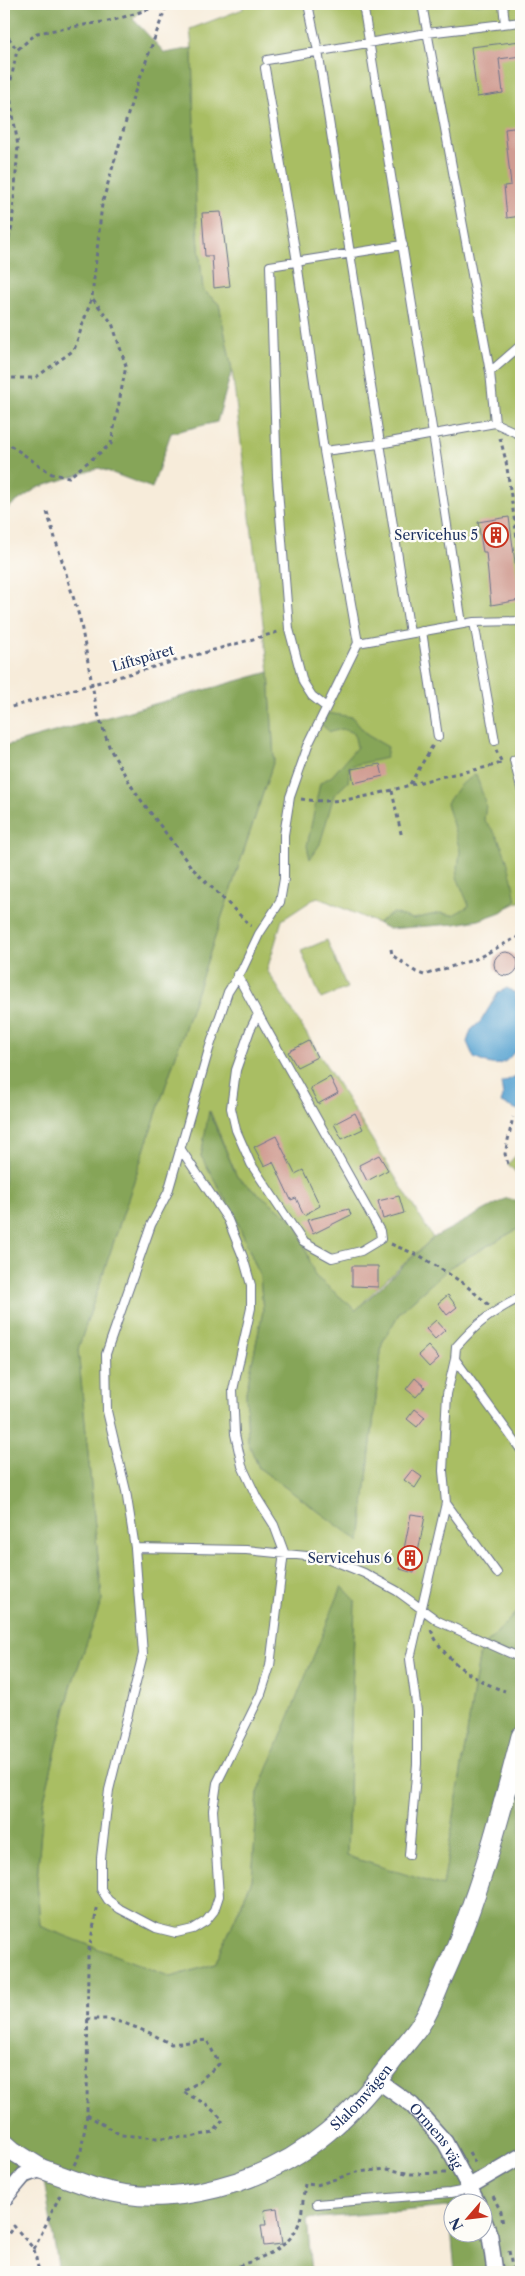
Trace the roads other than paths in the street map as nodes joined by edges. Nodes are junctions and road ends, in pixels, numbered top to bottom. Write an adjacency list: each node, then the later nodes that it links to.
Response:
1 (308, 4): 9 (lane)
2 (363, 4): 8 (lane)
3 (422, 4): 7 (lane)
4 (503, 4): 6 (lane)
5 (521, 22): 6 (lane)
6 (505, 24): 7 (lane)
7 (427, 34): 8 (lane); 16 (lane)
8 (369, 43): 9 (lane); 12 (lane)
9 (318, 51): 10 (lane); 13 (lane)
10 (267, 60)
11 (265, 68): 14 (lane)
12 (403, 245): 13 (lane); 18 (lane)
13 (350, 253): 14 (lane); 20 (lane)
14 (297, 262): 21 (lane); 28 (lane)
15 (521, 345): 16 (lane)
16 (490, 372): 17 (lane)
17 (495, 423): 18 (lane); 19 (lane)
18 (433, 433): 20 (lane); 24 (lane)
19 (521, 435)
20 (379, 444): 21 (lane); 26 (lane)
21 (324, 451): 27 (lane)
22 (521, 621): 23 (lane)
23 (474, 622): 24 (lane); 30 (lane)
24 (462, 624): 25 (lane)
25 (422, 631): 26 (lane); 29 (lane)
26 (410, 633): 27 (lane)
27 (358, 643): 28 (lane)
28 (326, 707): 33 (lane)
29 (438, 737)
30 (495, 741)
31 (518, 758): 32 (lane)
32 (521, 788)
33 (237, 974): 34 (lane); 35 (lane)
34 (258, 1014): 34 (lane)
35 (180, 1148): 40 (lane); 41 (lane)
36 (521, 1297): 37 (lane)
37 (455, 1359): 38 (lane); 39 (lane)
38 (521, 1450)
39 (446, 1503): 42 (lane); 43 (lane)
40 (135, 1548): 41 (lane); 41 (lane)
41 (284, 1552): 43 (lane)
42 (497, 1572)
43 (421, 1607): 44 (lane); 46 (lane)
44 (521, 1658)
45 (521, 1736): 47 (street, Slalomvägen)
46 (409, 1855)
47 (378, 2081): 50 (street, Slalomvägen, bridge); 51 (street, Ormens väg)
48 (4, 2143): 50 (street, Slalomvägen)
49 (521, 2156): 51 (street)
50 (42, 2169): 53 (street)
51 (470, 2186): 52 (street, Ormens väg); 54 (lane)
52 (474, 2194)
53 (4, 2198)
54 (317, 2204)
55 (491, 2244): 56 (street)
56 (495, 2272)

